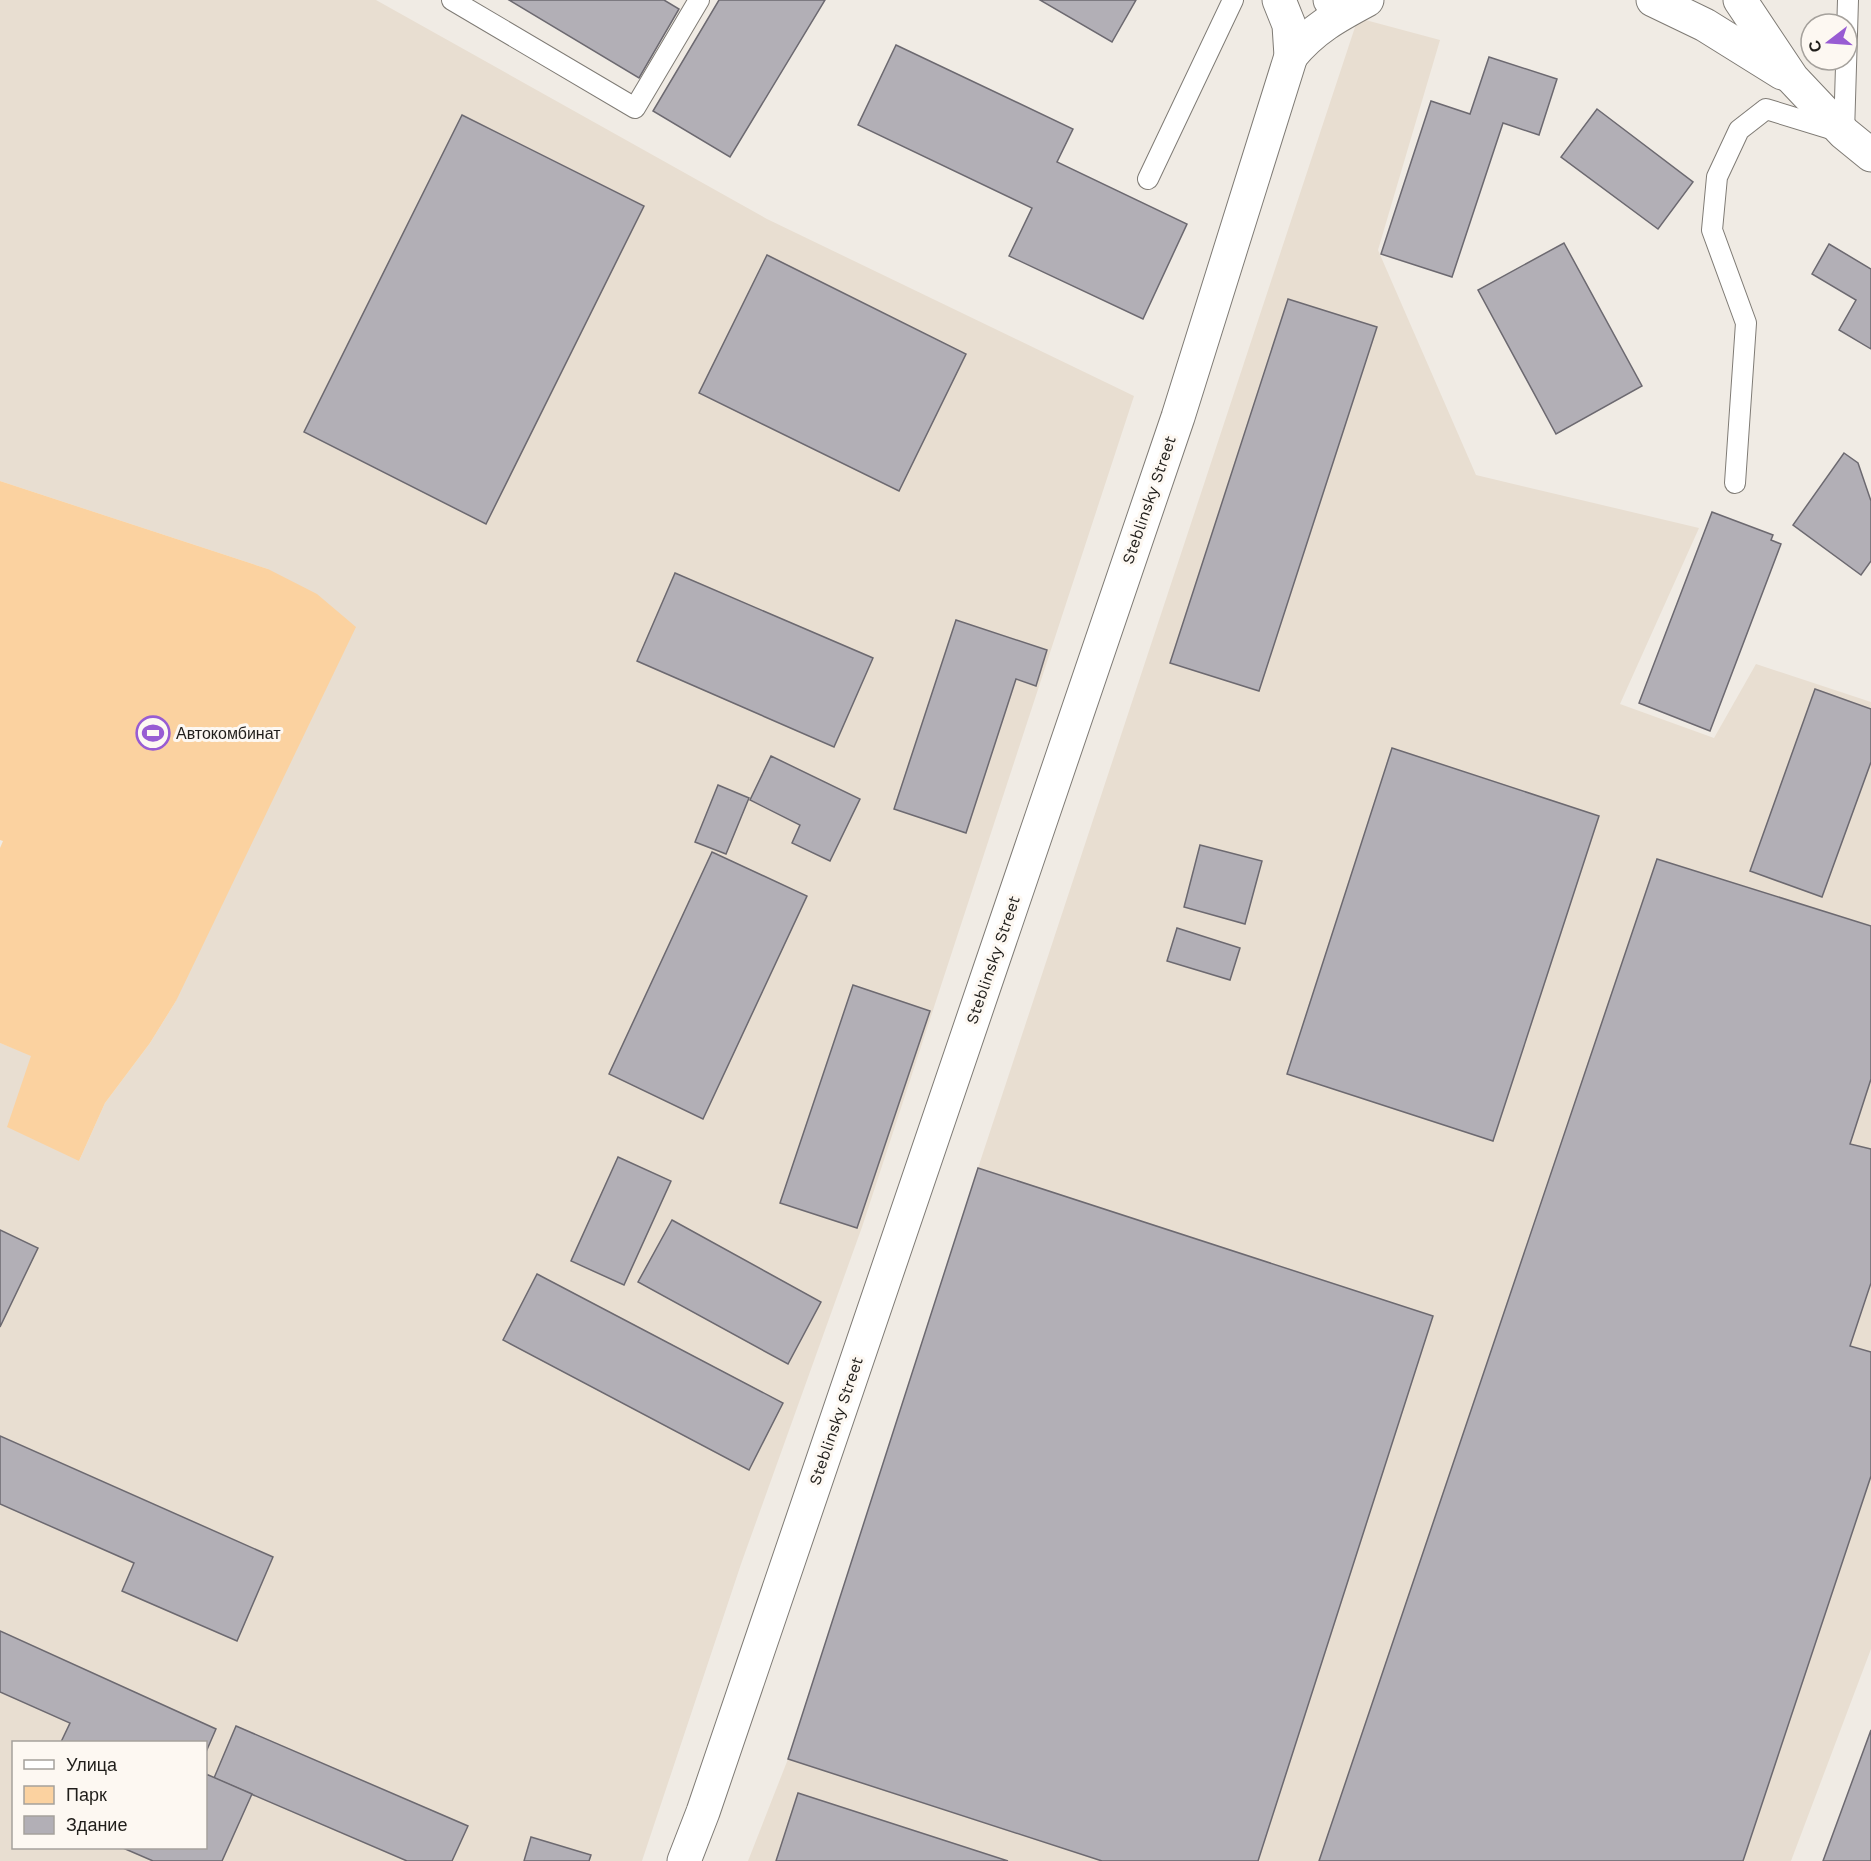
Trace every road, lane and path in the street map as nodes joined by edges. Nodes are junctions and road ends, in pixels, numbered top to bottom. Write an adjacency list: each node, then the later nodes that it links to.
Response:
1 (452, 0): 2 (lane)
2 (699, 0)
3 (1233, 0): 15 (lane)
4 (1279, 0): 11 (street)
5 (1330, 0): 6 (street)
6 (1339, 0)
7 (1367, 0): 11 (street)
8 (1653, 0): 12 (street)
9 (1740, 0): 12 (street)
10 (1848, 0): 13 (lane)
11 (1291, 56): 17 (street, Steblinsky Street)
12 (1792, 78): 13 (street)
13 (1844, 133): 14 (street); 16 (lane)
14 (1871, 155)
15 (1148, 179)
16 (1735, 483)
17 (684, 1861)

